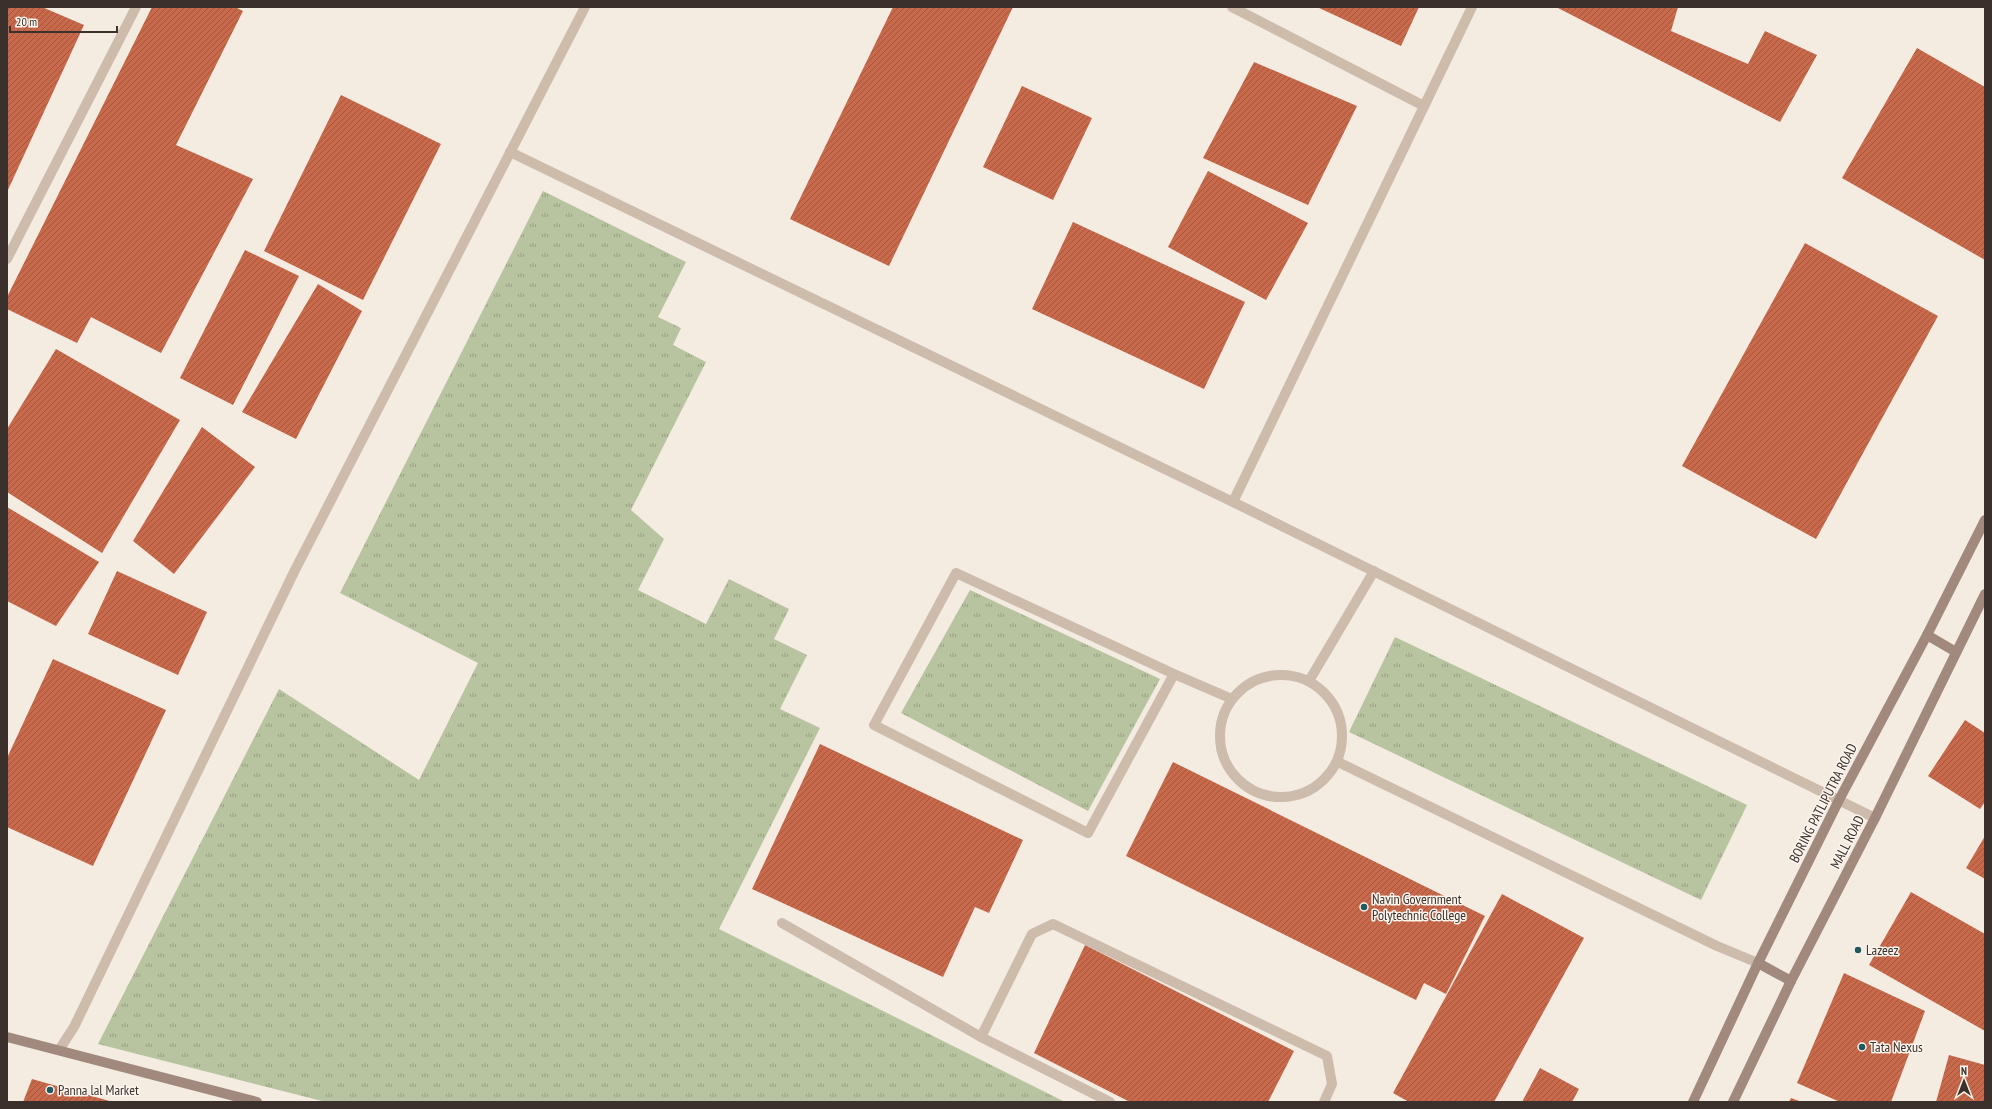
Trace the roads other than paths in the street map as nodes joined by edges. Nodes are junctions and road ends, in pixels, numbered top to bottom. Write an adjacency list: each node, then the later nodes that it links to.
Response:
1 (136, 7): 7 (lane)
2 (585, 7): 6 (lane)
3 (1232, 7): 5 (lane)
4 (1472, 7): 5 (lane)
5 (1424, 106): 8 (lane)
6 (510, 152): 8 (lane); 25 (lane)
7 (7, 259)
8 (1233, 502): 10 (lane)
9 (1985, 520): 12 (street, BORING PATLIPUTRA ROAD)
10 (1374, 571): 15 (lane); 18 (lane)
11 (1985, 594): 13 (street, MALL ROAD)
12 (1927, 635): 13 (street); 18 (street, BORING PATLIPUTRA ROAD)
13 (1956, 652): 19 (street, MALL ROAD)
14 (1174, 674): 14 (lane); 16 (lane)
15 (1309, 681): 16 (lane); 17 (lane)
16 (1232, 699): 17 (lane)
17 (1338, 762): 21 (lane)
18 (1839, 800): 19 (lane); 21 (street, BORING PATLIPUTRA ROAD)
19 (1875, 818): 22 (street, MALL ROAD)
20 (782, 923): 24 (lane)
21 (1758, 963): 22 (street); 29 (street, BORING PATLIPUTRA ROAD)
22 (1791, 981): 30 (street, MALL ROAD)
23 (7, 1037): 25 (street)
24 (981, 1037): 27 (lane); 28 (lane)
25 (59, 1050): 26 (street)
26 (257, 1102)
27 (1110, 1102)
28 (1324, 1102)
29 (1693, 1102)
30 (1733, 1102)

